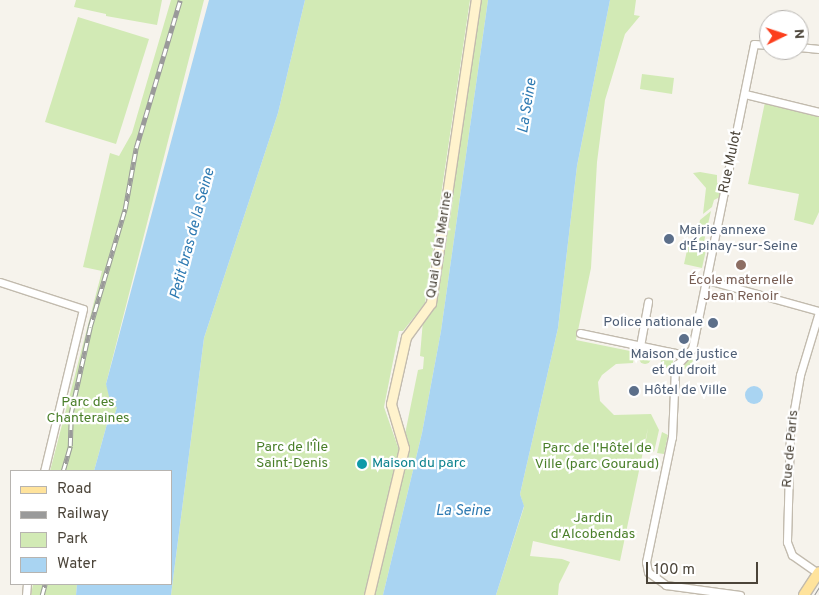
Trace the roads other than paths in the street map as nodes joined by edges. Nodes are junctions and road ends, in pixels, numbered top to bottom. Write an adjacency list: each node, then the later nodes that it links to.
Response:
1 (476, 0): 14 (street, Quai de la Marine)
2 (759, 44): 3 (street, Rue Mulot)
3 (745, 94): 4 (street); 5 (street, Rue Mulot)
4 (819, 112)
5 (707, 280): 8 (street); 11 (street, Rue Mulot)
6 (0, 282): 12 (street)
7 (648, 302): 10 (street)
8 (819, 312): 13 (street, Rue de Paris)
9 (580, 333): 10 (street)
10 (640, 346): 11 (street)
11 (683, 358): 15 (street, Rue Mulot)
12 (44, 470)
13 (819, 573): 16 (main road)
14 (369, 595)
15 (740, 595)
16 (804, 595)

